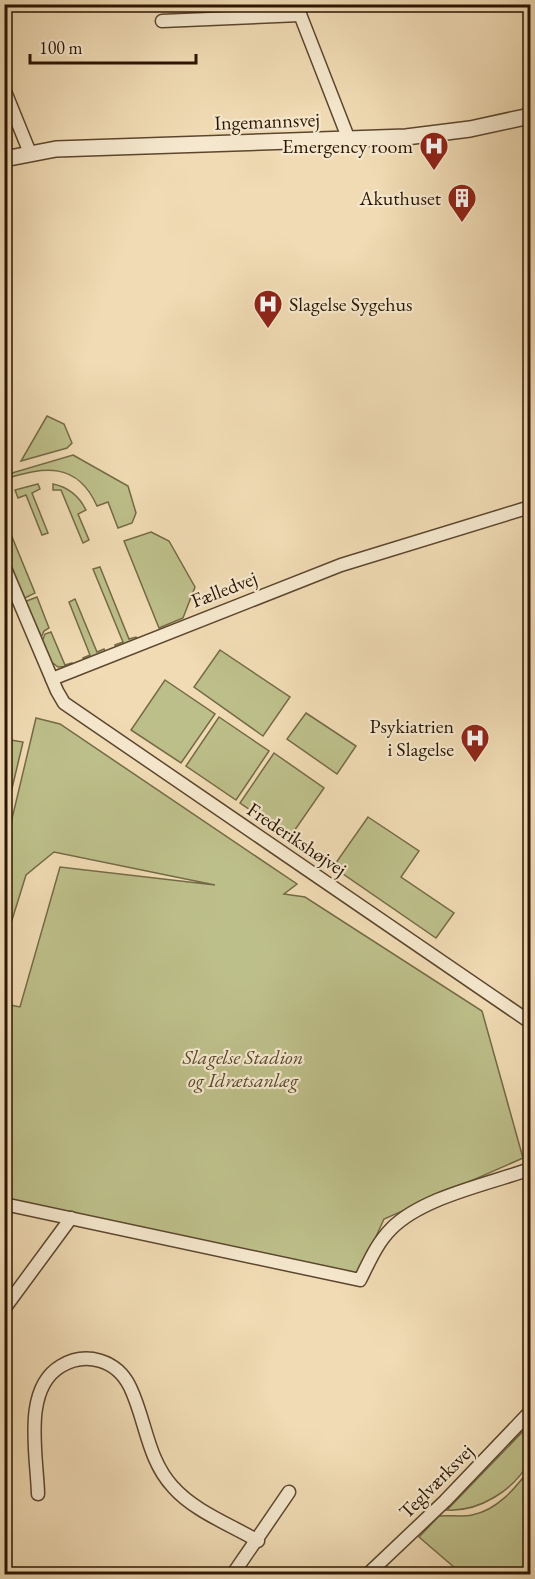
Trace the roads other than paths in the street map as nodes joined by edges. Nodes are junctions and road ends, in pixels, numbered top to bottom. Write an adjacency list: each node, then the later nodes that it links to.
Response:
1 (298, 10): 2 (street); 5 (street)
2 (162, 21)
3 (4, 89): 6 (street)
4 (531, 116): 5 (street, Ingemannsvej)
5 (349, 140): 6 (street, Ingemannsvej)
6 (30, 153): 7 (street, Ingemannsvej)
7 (4, 159)
8 (531, 507): 10 (street, Fælledvej)
9 (4, 566): 10 (street)
10 (52, 679): 11 (street, Frederikshøjvej)
11 (531, 1022)
12 (531, 1169): 14 (street)
13 (4, 1204): 14 (street)
14 (71, 1218): 15 (street)
15 (4, 1309)
16 (531, 1412): 21 (street, Teglværksvej)
17 (289, 1492): 19 (street)
18 (38, 1494): 19 (street)
19 (258, 1541): 20 (street)
20 (233, 1575)
21 (368, 1575)

